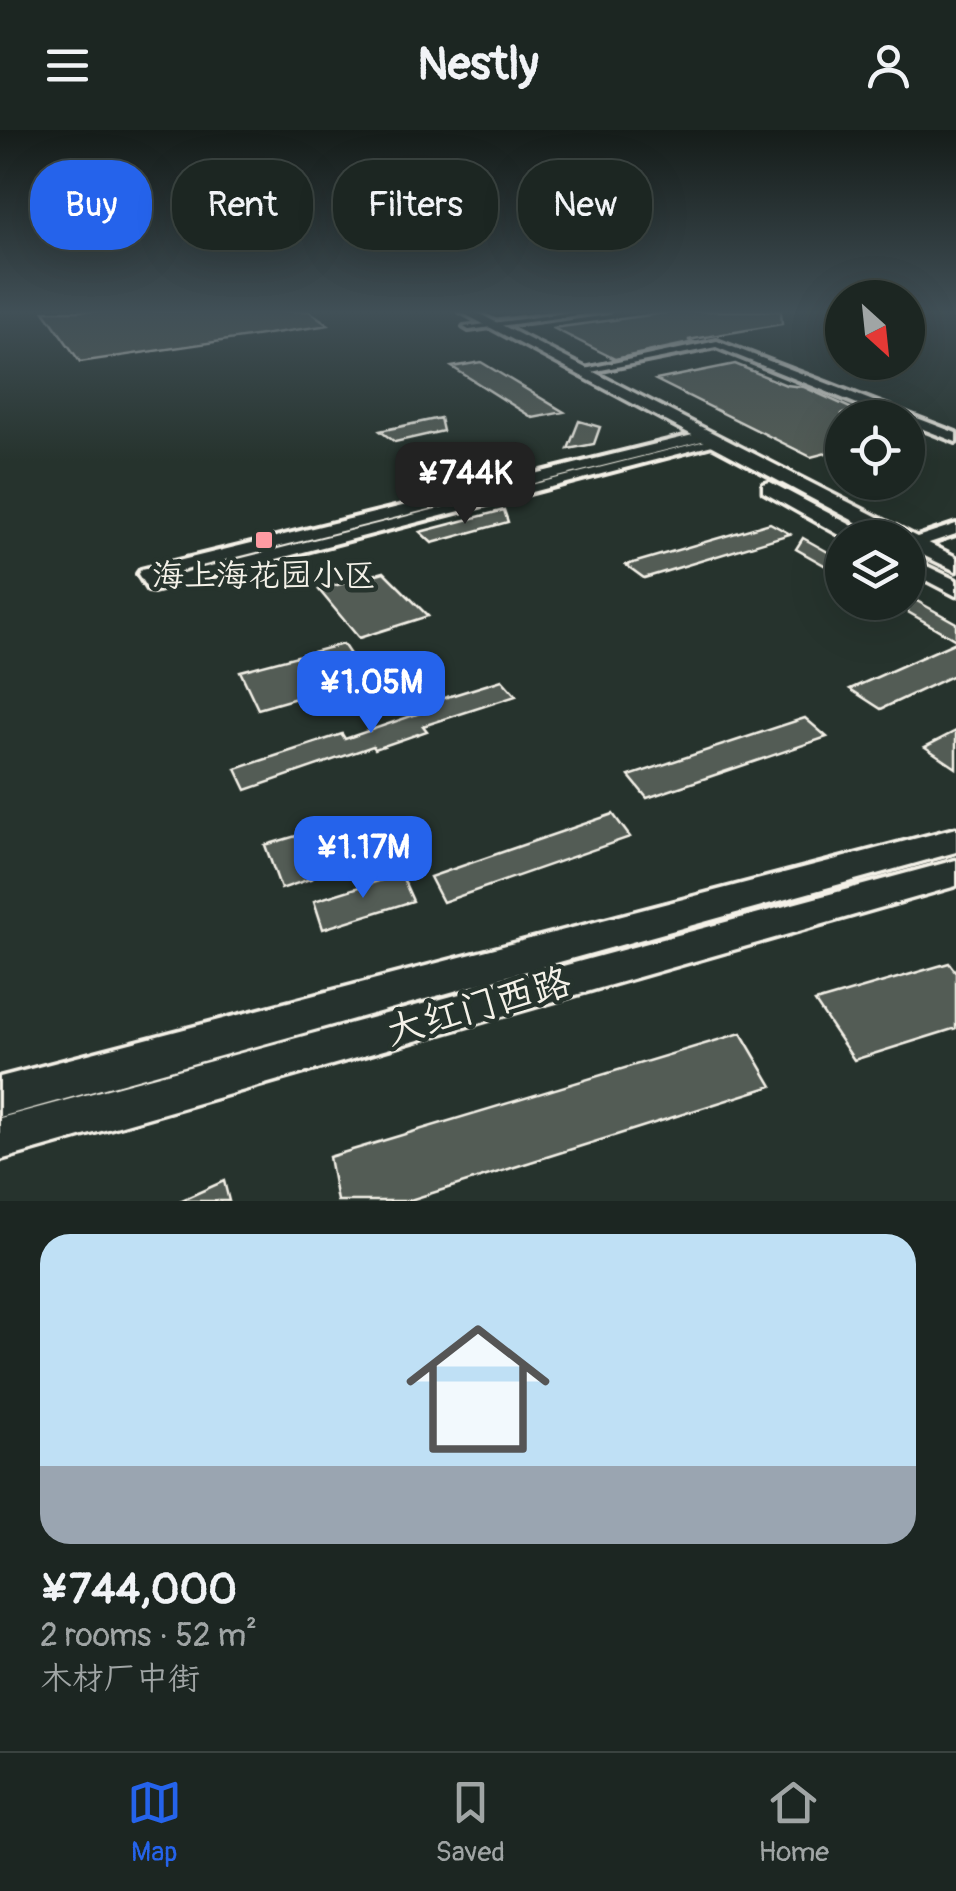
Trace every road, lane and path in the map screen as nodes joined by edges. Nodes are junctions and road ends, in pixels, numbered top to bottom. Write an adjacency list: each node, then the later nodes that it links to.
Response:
1 (544, 361): 9 (main road)
2 (562, 361): 5 (main road)
3 (631, 361): 5 (street)
4 (760, 361): 6 (street)
5 (581, 371): 9 (main road)
6 (860, 400)
7 (925, 426): 8 (street)
8 (956, 438)
9 (700, 442): 9 (street); 10 (main road); 11 (main road)
10 (831, 520)
11 (856, 520)
12 (956, 529): 13 (street)
13 (925, 540)
14 (925, 553): 16 (main road)
15 (925, 561): 17 (main road)
16 (956, 565)
17 (956, 589)
18 (956, 840): 20 (main road, 大红门西路)
19 (956, 873): 21 (main road, 大红门西路)
20 (0, 1097)
21 (0, 1139)

